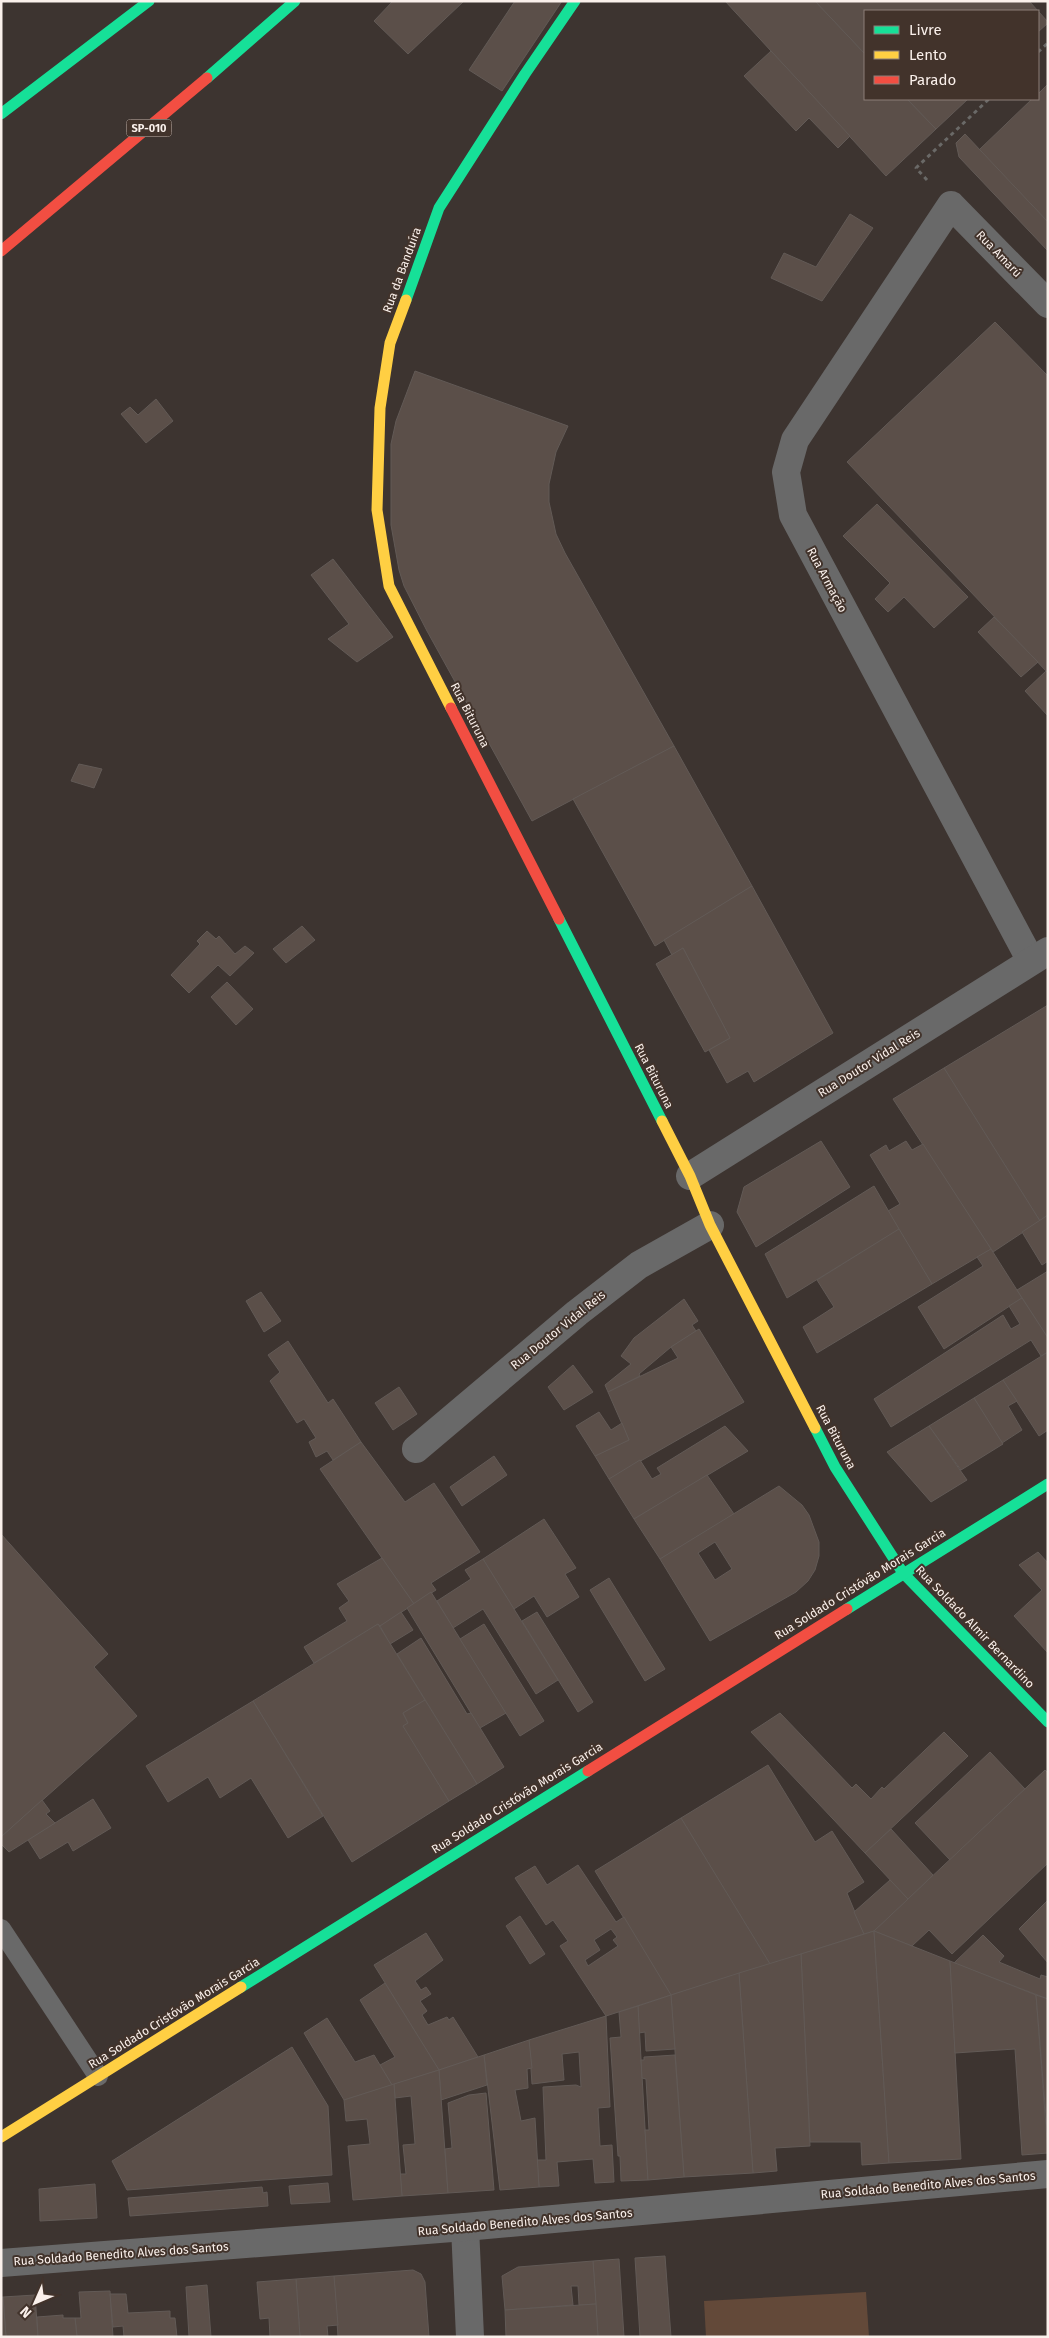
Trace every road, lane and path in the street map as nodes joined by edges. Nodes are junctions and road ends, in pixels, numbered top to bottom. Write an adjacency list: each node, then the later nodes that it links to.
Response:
1 (149, 1): 5 (main road)
2 (295, 1): 7 (main road, SP-010)
3 (575, 1): 9 (main road, Rua da Banduíra)
4 (988, 100): 6 (path)
5 (1, 114)
6 (951, 204): 8 (street, Rua Amarú); 10 (street, Rua Armação)
7 (1, 251)
8 (1048, 304)
9 (389, 586): 11 (main road, Rua Bituruna)
10 (1040, 956): 11 (street, Rua Doutor Vidal Reis)
11 (690, 1176): 12 (main road, Rua Bituruna)
12 (710, 1225): 13 (street, Rua Doutor Vidal Reis); 15 (main road, Rua Bituruna)
13 (416, 1449)
14 (1048, 1484): 15 (main road, Rua Soldado Cristóvão Morais Garcia)
15 (903, 1573): 16 (main road, Rua Soldado Almir Bernardino); 18 (main road, Rua Soldado Cristóvão Morais Garcia)
16 (1048, 1722)
17 (1, 1929): 18 (lane)
18 (98, 2076): 19 (main road, Rua Soldado Cristóvão Morais Garcia)
19 (1, 2137)
20 (1048, 2174): 21 (street, Rua Soldado Benedito Alves dos Santos)
21 (465, 2227): 22 (street, Rua Soldado Benedito Alves dos Santos); 23 (street)
22 (1, 2263)
23 (470, 2337)

